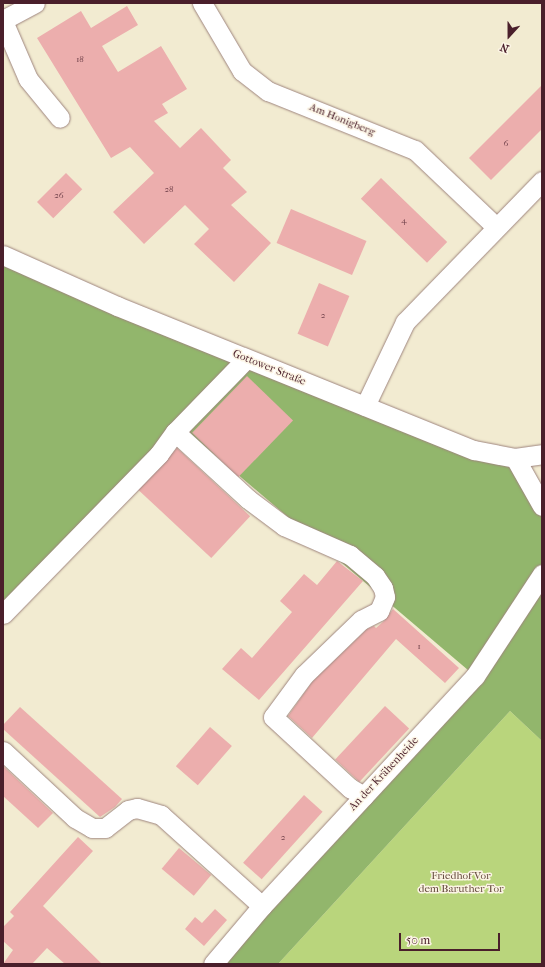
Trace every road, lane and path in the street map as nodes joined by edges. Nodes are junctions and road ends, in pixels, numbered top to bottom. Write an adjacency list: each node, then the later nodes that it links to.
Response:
1 (35, 3): 3 (street)
2 (202, 3): 6 (street, Am Honigberg)
3 (3, 20): 4 (street)
4 (60, 118)
5 (542, 181): 6 (street)
6 (496, 227): 9 (street)
7 (3, 255): 8 (street, Gottower Straße)
8 (246, 359): 9 (street, Gottower Straße); 10 (street)
9 (365, 406): 12 (street, Gottower Straße)
10 (175, 432): 15 (street); 17 (street)
11 (542, 454): 12 (street, Gottower Straße)
12 (515, 458): 13 (street)
13 (542, 506)
14 (542, 574): 17 (street, An der Krähenheide)
15 (3, 614)
16 (3, 751): 18 (street)
17 (364, 796): 18 (street, An der Krähenheide)
18 (262, 906): 19 (street, An der Krähenheide)
19 (213, 964)

